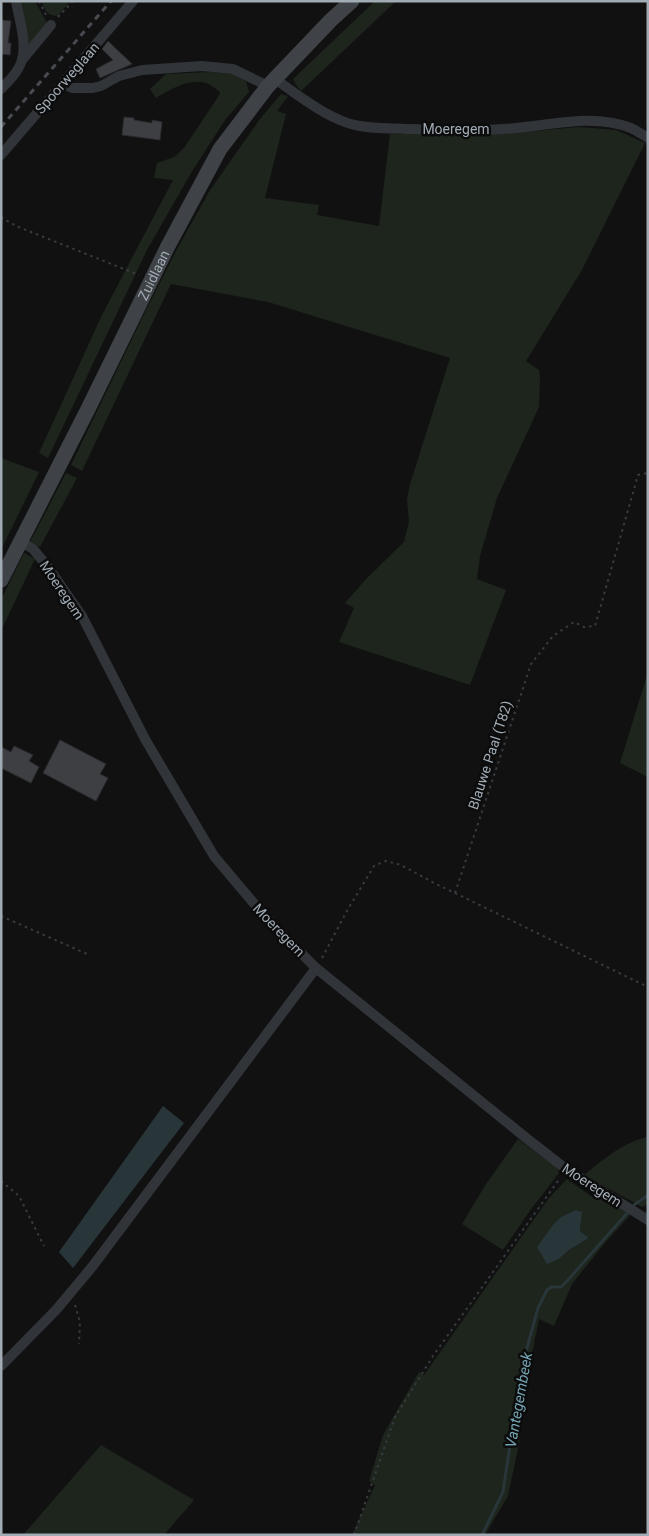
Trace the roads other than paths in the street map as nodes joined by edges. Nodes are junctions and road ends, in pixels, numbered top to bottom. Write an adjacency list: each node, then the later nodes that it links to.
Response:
1 (16, 1): 5 (street)
2 (133, 1): 7 (street, Spoorweglaan)
3 (352, 1): 6 (main road, Zuidlaan)
4 (51, 25): 5 (street)
5 (22, 61): 8 (street)
6 (271, 82): 7 (street, Moeregem); 9 (street, Moeregem); 11 (main road, Zuidlaan)
7 (62, 84): 10 (street, Spoorweglaan)
8 (1, 89)
9 (648, 138)
10 (1, 155)
11 (20, 541): 12 (main road, Zuidlaan); 13 (street, Moeregem)
12 (1, 580)
13 (316, 968): 14 (street, Moeregem); 15 (street)
14 (648, 1220)
15 (1, 1366)

